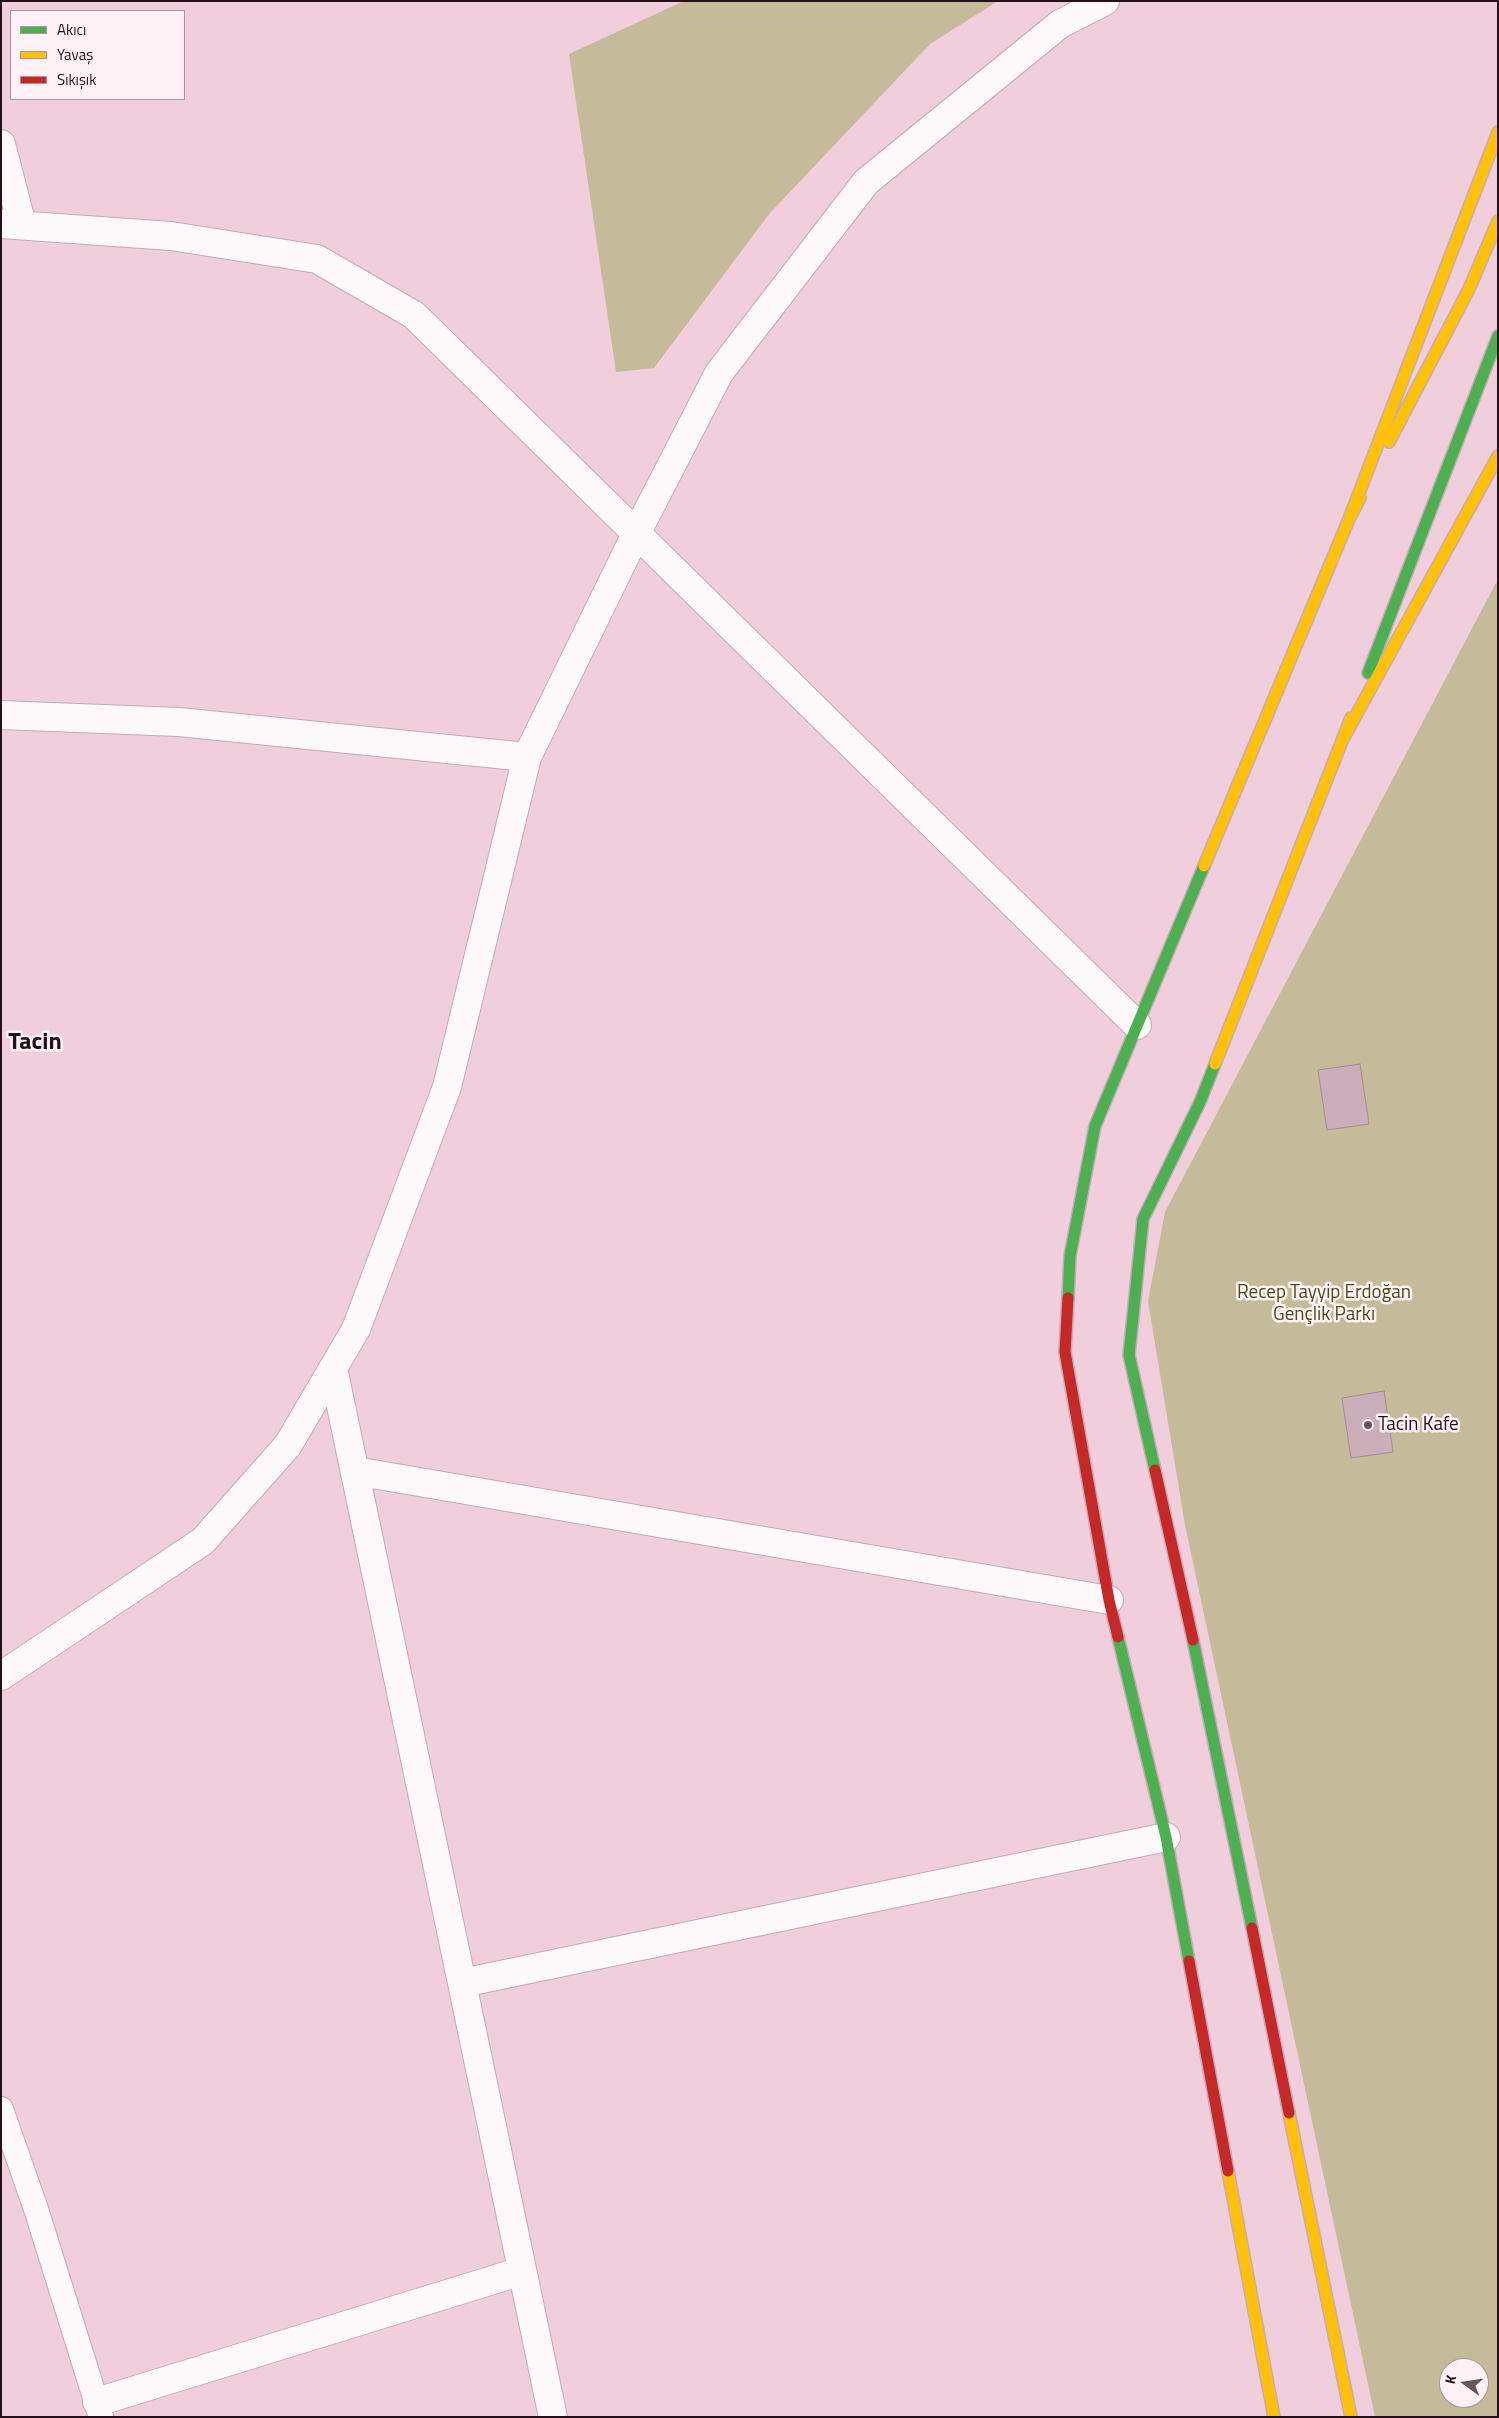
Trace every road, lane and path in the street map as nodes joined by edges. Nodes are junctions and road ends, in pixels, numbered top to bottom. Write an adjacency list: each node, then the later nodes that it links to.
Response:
1 (1105, 1): 9 (street)
2 (1498, 132): 8 (main road)
3 (1, 144): 5 (street)
4 (1498, 221): 8 (main road)
5 (11, 225): 9 (street)
6 (1498, 336): 11 (main road)
7 (1498, 456): 11 (main road)
8 (1349, 519): 13 (main road)
9 (637, 532): 12 (street); 13 (street)
10 (1, 715): 12 (street)
11 (1343, 739): 25 (main road)
12 (527, 757): 14 (street)
13 (1137, 1025): 16 (main road)
14 (333, 1368): 15 (street); 17 (street)
15 (355, 1471): 16 (street); 19 (street)
16 (1109, 1600): 18 (main road)
17 (1, 1676)
18 (1166, 1837): 19 (street); 24 (main road)
19 (462, 1983): 21 (street)
20 (1, 2109): 22 (lane)
21 (522, 2271): 22 (street); 23 (street)
22 (99, 2409)
23 (553, 2417)
24 (1274, 2417)
25 (1351, 2417)

